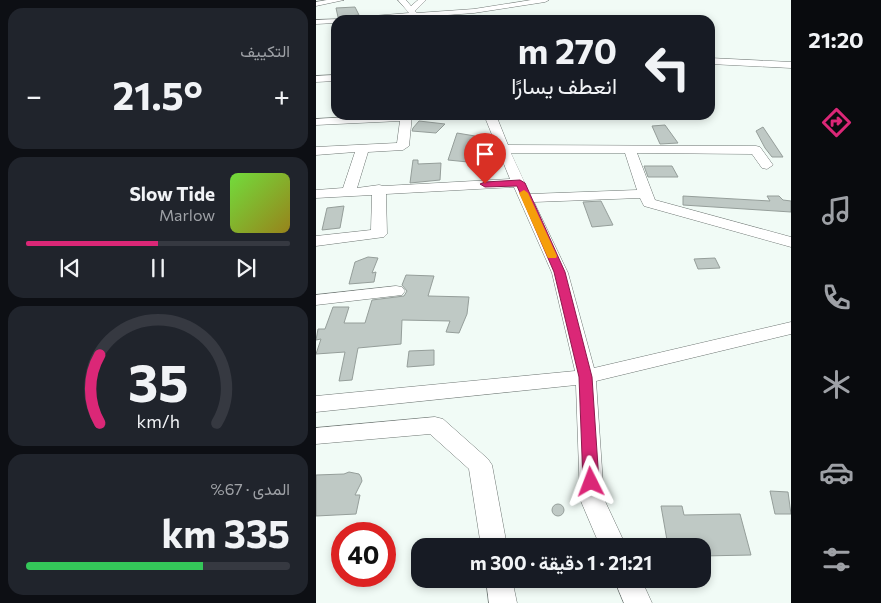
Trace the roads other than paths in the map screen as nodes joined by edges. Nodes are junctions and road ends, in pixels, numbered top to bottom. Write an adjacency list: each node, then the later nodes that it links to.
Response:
1 (340, 0): 5 (street)
2 (402, 0): 6 (street)
3 (422, 0): 7 (street)
4 (545, 0): 8 (street)
5 (316, 4)
6 (414, 15)
7 (415, 15)
8 (427, 15)
9 (331, 21): 10 (street)
10 (316, 22)
11 (715, 61): 12 (street)
12 (791, 64)
13 (331, 78): 14 (street)
14 (316, 79)
15 (331, 118): 18 (street)
16 (405, 120): 21 (street)
17 (492, 120): 20 (street)
18 (316, 122)
19 (629, 148): 20 (street); 23 (street); 28 (street)
20 (503, 149): 26 (street)
21 (362, 150): 22 (street); 25 (street)
22 (316, 151)
23 (767, 165)
24 (379, 189): 25 (street); 26 (street); 29 (street)
25 (349, 190): 27 (street)
26 (523, 190): 28 (street); 35 (street)
27 (316, 194)
28 (646, 194): 30 (street)
29 (316, 241)
30 (791, 242)
31 (396, 292): 32 (street)
32 (316, 300)
33 (791, 328): 34 (street)
34 (781, 334): 35 (street)
35 (586, 377): 36 (street); 39 (street)
36 (316, 404)
37 (316, 436): 38 (street)
38 (493, 538)
39 (609, 538)
40 (500, 588): 42 (street)
41 (631, 588): 43 (street)
42 (503, 603)
43 (638, 603)

